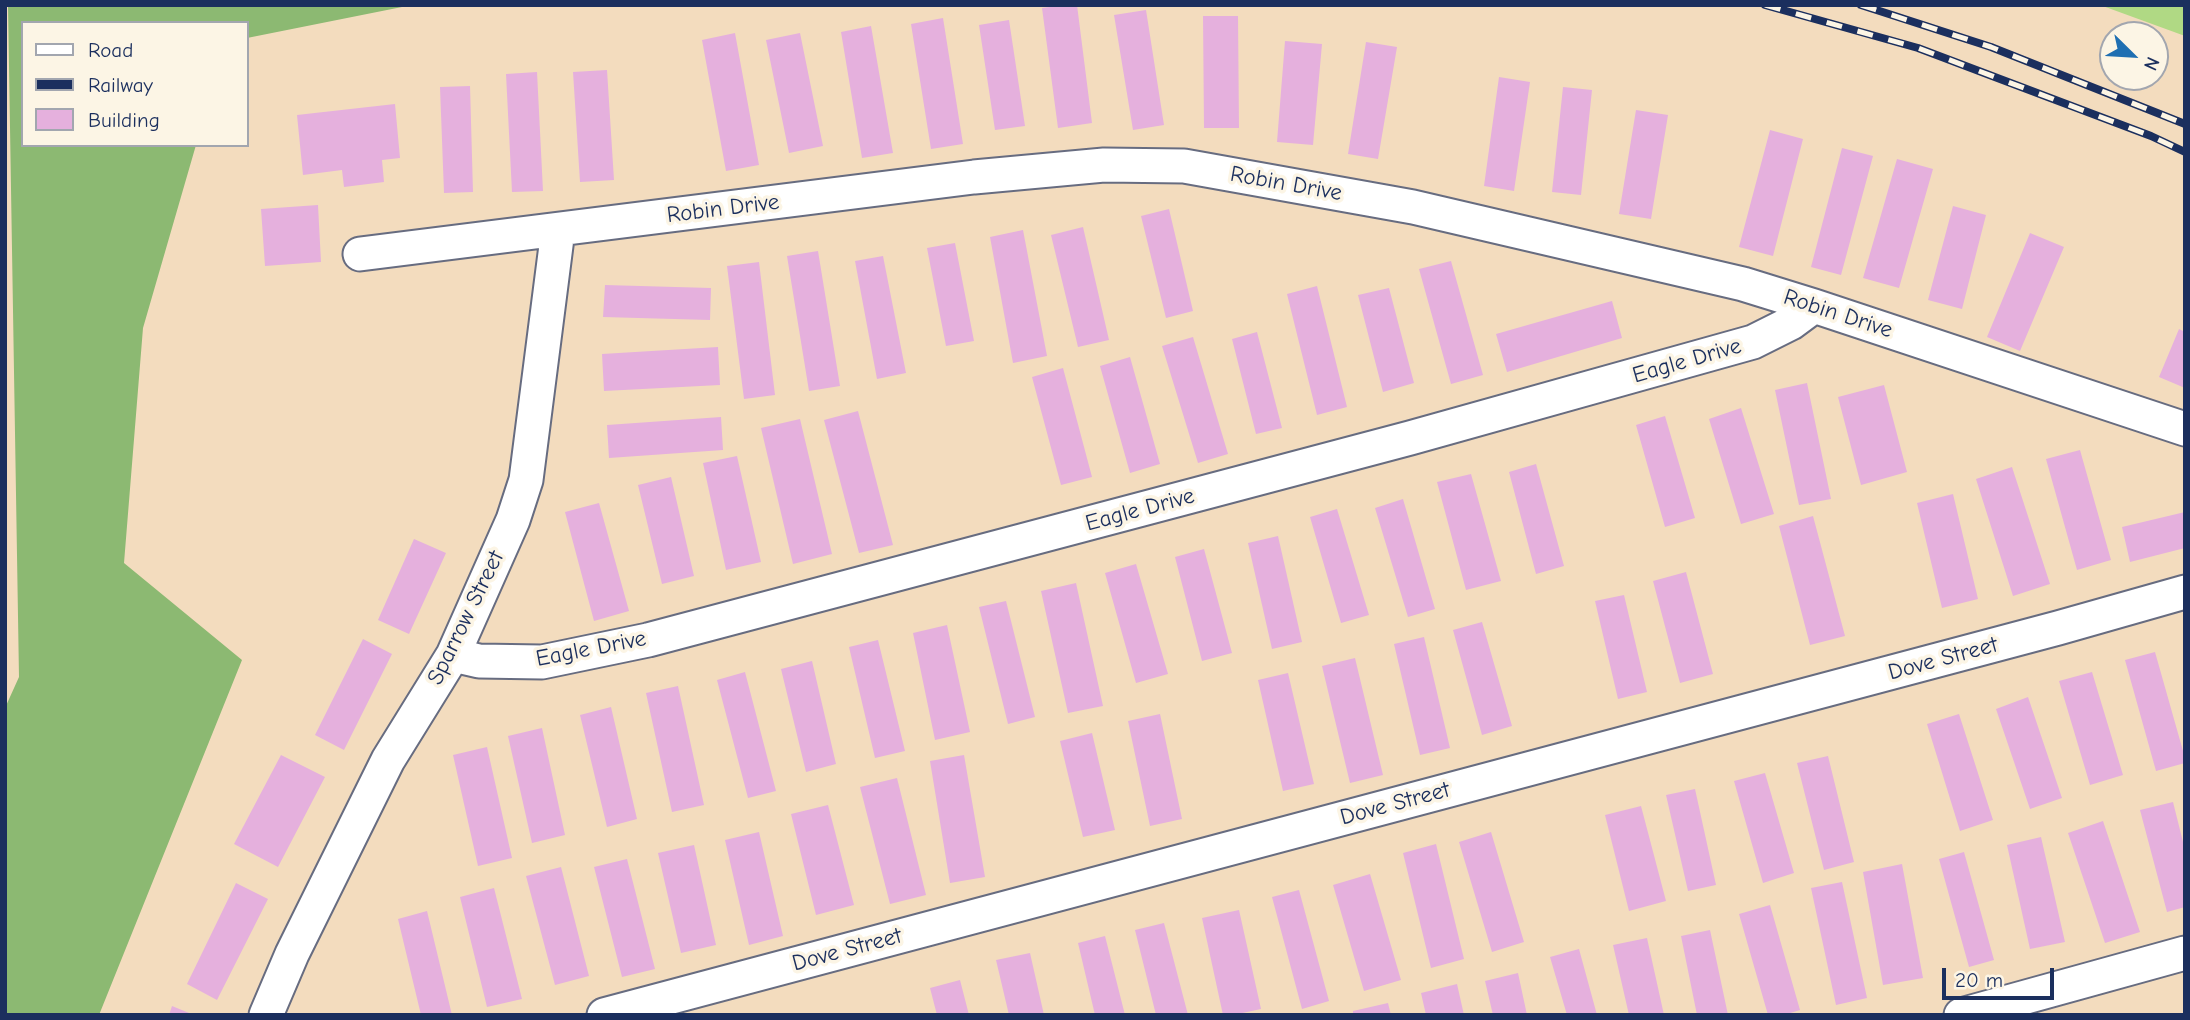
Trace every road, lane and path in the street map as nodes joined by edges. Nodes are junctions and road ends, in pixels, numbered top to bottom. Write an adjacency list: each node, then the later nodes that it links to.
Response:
1 (558, 230): 2 (street, Robin Drive); 3 (street, Robin Drive); 6 (street, Sparrow Street)
2 (360, 254)
3 (1814, 306): 4 (street, Robin Drive); 6 (street, Eagle Drive)
4 (2185, 429)
5 (2185, 592): 9 (street, Dove Street)
6 (453, 655): 8 (street, Sparrow Street)
7 (2185, 953): 10 (street)
8 (266, 1015)
9 (604, 1015)
10 (1961, 1015)

